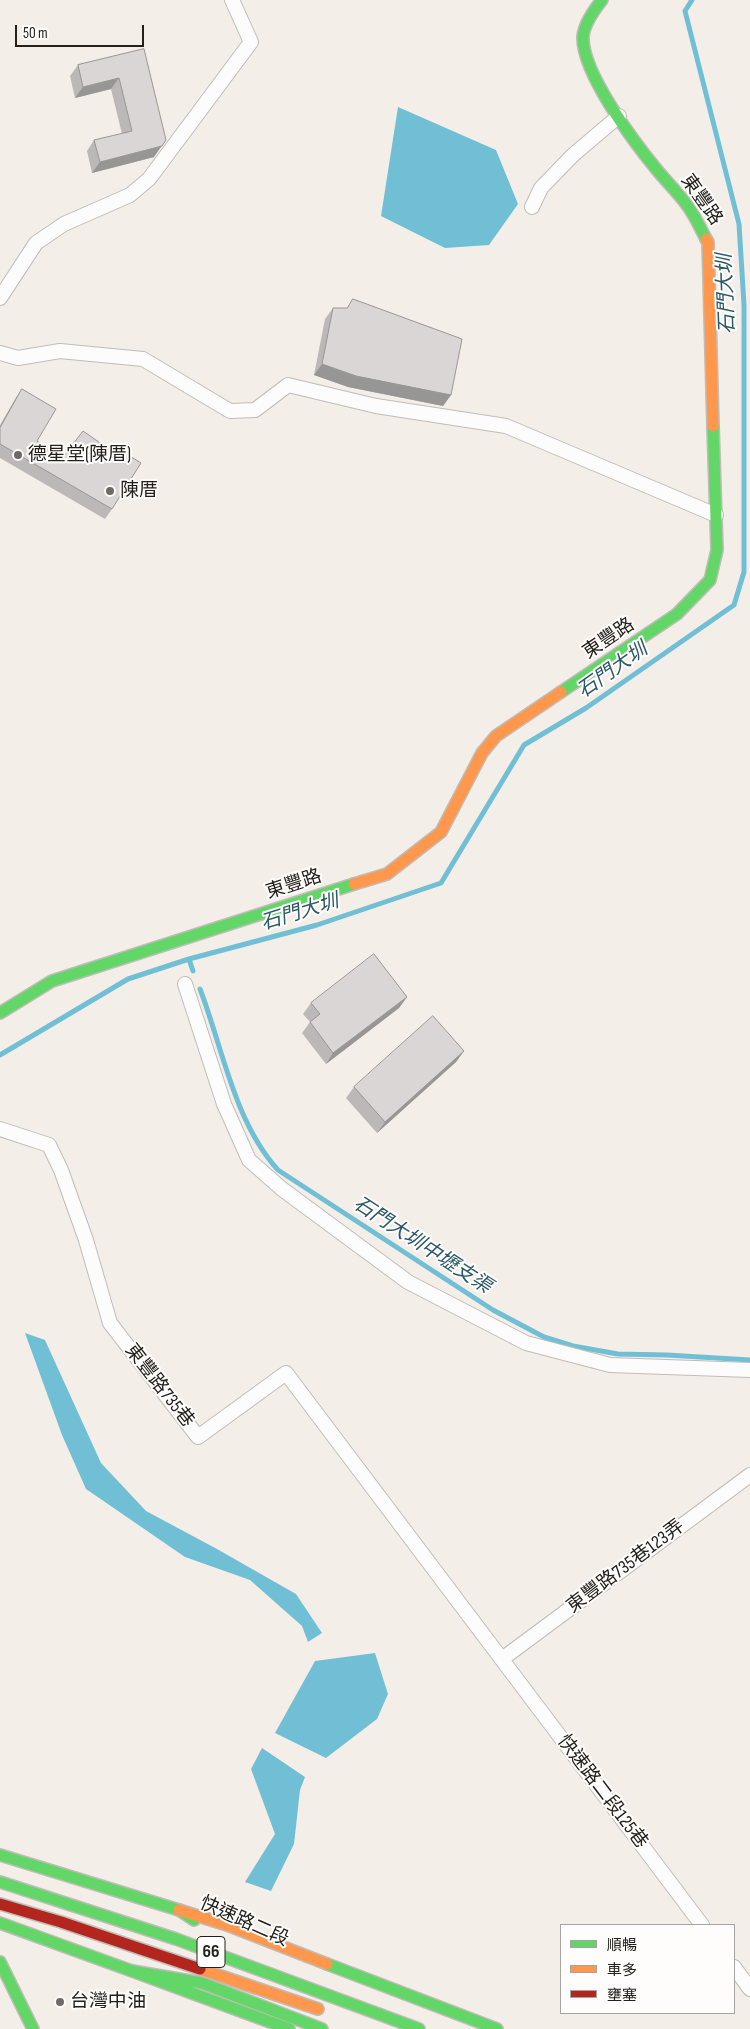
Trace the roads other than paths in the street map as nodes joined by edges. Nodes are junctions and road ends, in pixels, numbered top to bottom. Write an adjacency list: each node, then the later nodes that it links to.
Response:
1 (232, 0): 5 (street)
2 (602, 0): 3 (main road, 東豐路)
3 (619, 116): 4 (street); 7 (main road, 東豐路)
4 (532, 207)
5 (0, 298)
6 (0, 353): 7 (street)
7 (716, 515): 9 (main road, 東豐路)
8 (185, 984): 11 (street)
9 (0, 1013)
10 (0, 1129): 13 (street, 東豐路735巷)
11 (750, 1370)
12 (750, 1475): 13 (street, 東豐路735巷123弄)
13 (502, 1660): 19 (street, 快速路二段125巷)
14 (0, 1855): 17 (main road, 快速路二段 / 66)
15 (0, 1882): 28 (main road, 66)
16 (0, 1904): 24 (main road, 66)
17 (179, 1910): 29 (main road, 快速路二段 / 66); 30 (main road)
18 (0, 1923): 22 (main road, 66)
19 (701, 1924)
20 (0, 1962): 25 (main road)
21 (735, 1968): 23 (street)
22 (132, 1971): 26 (main road); 27 (main road, 66)
23 (750, 1988)
24 (325, 2012)
25 (33, 2029)
26 (289, 2029)
27 (322, 2029)
28 (419, 2029)
29 (472, 2029)
30 (496, 2029)

